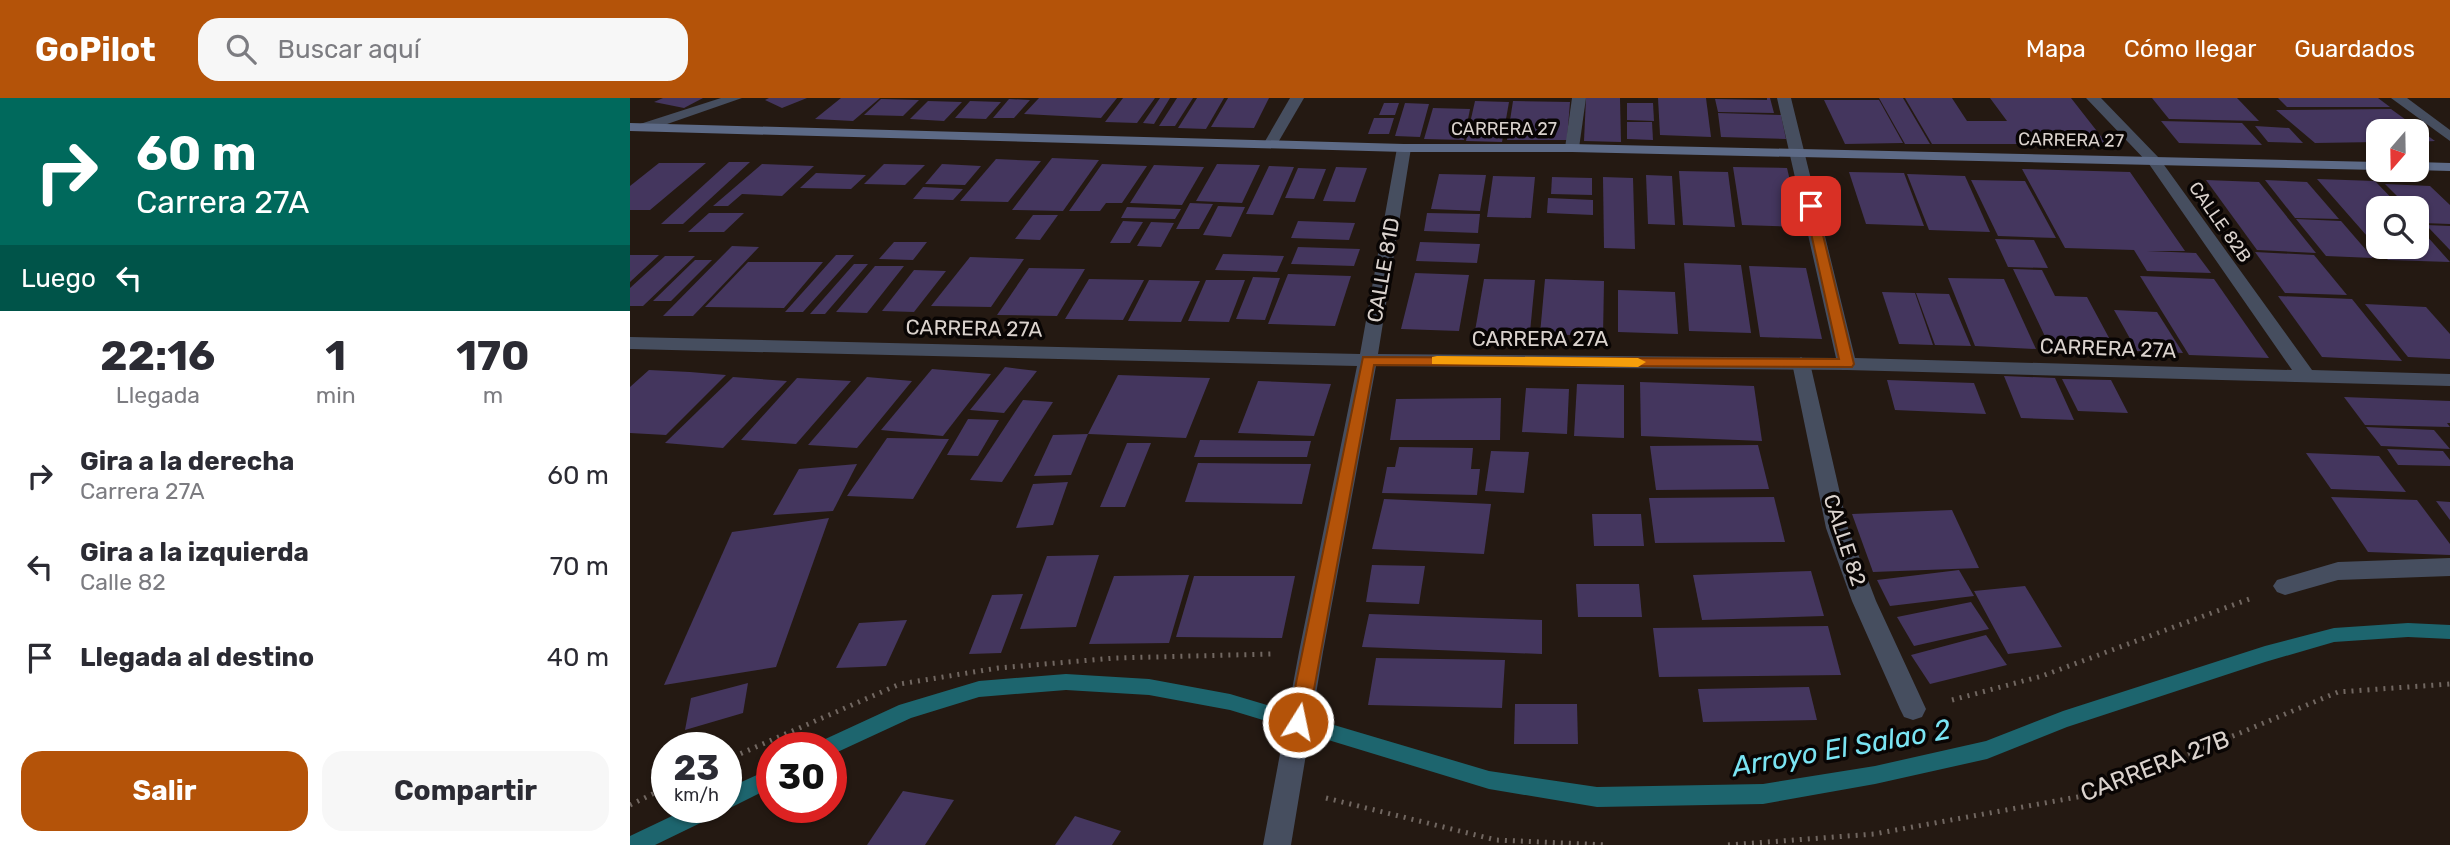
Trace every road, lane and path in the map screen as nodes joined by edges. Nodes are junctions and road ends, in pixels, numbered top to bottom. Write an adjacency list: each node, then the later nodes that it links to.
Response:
1 (735, 98): 7 (street)
2 (1297, 98): 9 (street)
3 (1579, 98): 11 (street)
4 (1784, 98): 12 (street)
5 (2093, 98): 13 (street, CALLE 82B)
6 (2398, 98): 8 (street)
7 (637, 127): 9 (street, CARRERA 27)
8 (2450, 137)
9 (1271, 144): 10 (street, CARRERA 27)
10 (1404, 148): 11 (street, CARRERA 27); 18 (street, CALLE 81D)
11 (1572, 148): 12 (street, CARRERA 27)
12 (1798, 154): 13 (street, CARRERA 27); 20 (street)
13 (2154, 161): 14 (street, CARRERA 27); 21 (street, CALLE 82B)
14 (2366, 166)
15 (2429, 166): 16 (street)
16 (2450, 167)
17 (630, 343): 18 (street, CARRERA 27A)
18 (1368, 360): 19 (street, CARRERA 27A); 25 (street, CALLE 81D)
19 (1801, 363): 20 (street, CARRERA 27A); 27 (street, CALLE 82)
20 (1847, 364): 21 (street, CARRERA 27A)
21 (2306, 376): 22 (street, CARRERA 27A)
22 (2450, 380)
23 (2450, 567): 24 (street)
24 (2286, 586): 27 (path)
25 (1311, 652): 28 (path); 29 (street, CALLE 81D)
26 (2450, 684): 34 (path, CARRERA 27B)
27 (1913, 709)
28 (742, 753)
29 (1288, 780): 32 (street, CALLE 81D); 33 (path)
30 (651, 795): 31 (path)
31 (630, 805)
32 (1277, 845)
33 (1607, 845)
34 (1728, 845)

